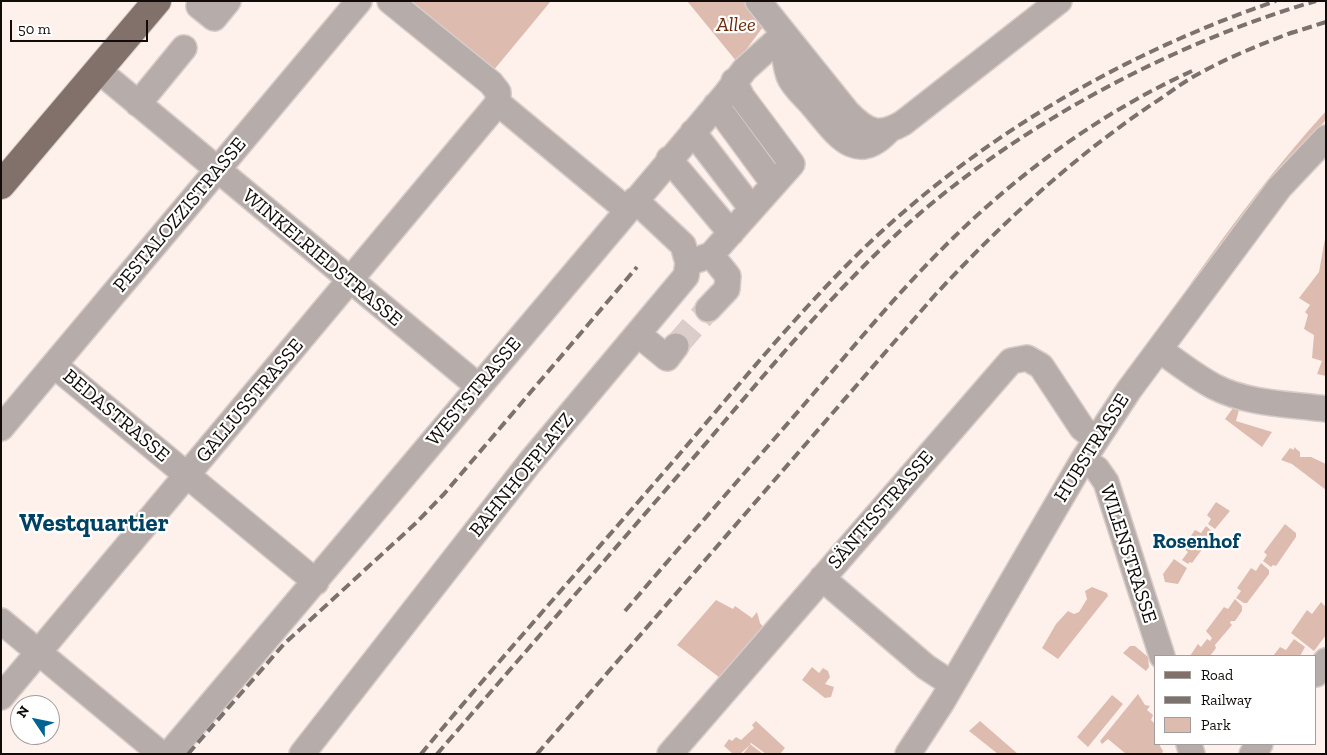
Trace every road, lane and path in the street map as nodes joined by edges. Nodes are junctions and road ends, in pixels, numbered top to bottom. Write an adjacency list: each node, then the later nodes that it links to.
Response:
1 (157, 1): 10 (main road)
2 (228, 1): 7 (street)
3 (359, 1): 17 (street, PESTALOZZISTRASSE)
4 (390, 1): 12 (street)
5 (758, 1): 8 (street)
6 (1060, 1): 8 (street)
7 (199, 3)
8 (783, 35): 13 (street, WESTSTRASSE)
9 (184, 48): 11 (street)
10 (98, 70): 11 (street, WINKELRIEDSTRASSE); 18 (main road)
11 (138, 104): 17 (street, WINKELRIEDSTRASSE)
12 (498, 104): 20 (street); 22 (street, GALLUSSTRASSE)
13 (703, 120): 19 (street); 19 (street); 19 (street); 20 (street, WESTSTRASSE)
14 (1326, 138): 16 (street, HUBSTRASSE)
15 (1326, 147): 16 (street, HUBSTRASSE)
16 (1304, 162): 26 (street, HUBSTRASSE)
17 (217, 170): 22 (street, WINKELRIEDSTRASSE); 27 (street, PESTALOZZISTRASSE)
18 (1, 185)
19 (763, 197): 21 (street, BAHNHOFPLATZ)
20 (631, 205): 21 (street); 28 (street, WESTSTRASSE)
21 (700, 259): 23 (street); 24 (street, BAHNHOFPLATZ)
22 (350, 282): 28 (street, WINKELRIEDSTRASSE); 33 (street, GALLUSSTRASSE)
23 (708, 309)
24 (638, 334): 25 (street); 45 (street, BAHNHOFPLATZ)
25 (676, 346)
26 (1160, 350): 29 (street); 31 (street, HUBSTRASSE)
27 (54, 365): 30 (street, PESTALOZZISTRASSE); 33 (street, BEDASTRASSE)
28 (478, 386): 35 (street, WESTSTRASSE)
29 (1326, 409)
30 (1, 428)
31 (1096, 439): 32 (street, HUBSTRASSE); 34 (street, SÄNTISSTRASSE)
32 (1083, 460): 38 (street, WILENSTRASSE); 41 (street, HUBSTRASSE)
33 (188, 476): 35 (street, BEDASTRASSE); 37 (street, GALLUSSTRASSE)
34 (822, 578): 41 (street); 46 (street, SÄNTISSTRASSE)
35 (316, 582): 44 (street, WESTSTRASSE)
36 (1, 622): 37 (street)
37 (38, 653): 42 (street, GALLUSSTRASSE); 43 (street)
38 (1162, 655)
39 (1326, 661): 40 (street)
40 (1317, 673)
41 (952, 684): 47 (street, HUBSTRASSE)
42 (1, 698)
43 (161, 754)
44 (169, 754)
45 (302, 754)
46 (670, 754)
47 (908, 754)

